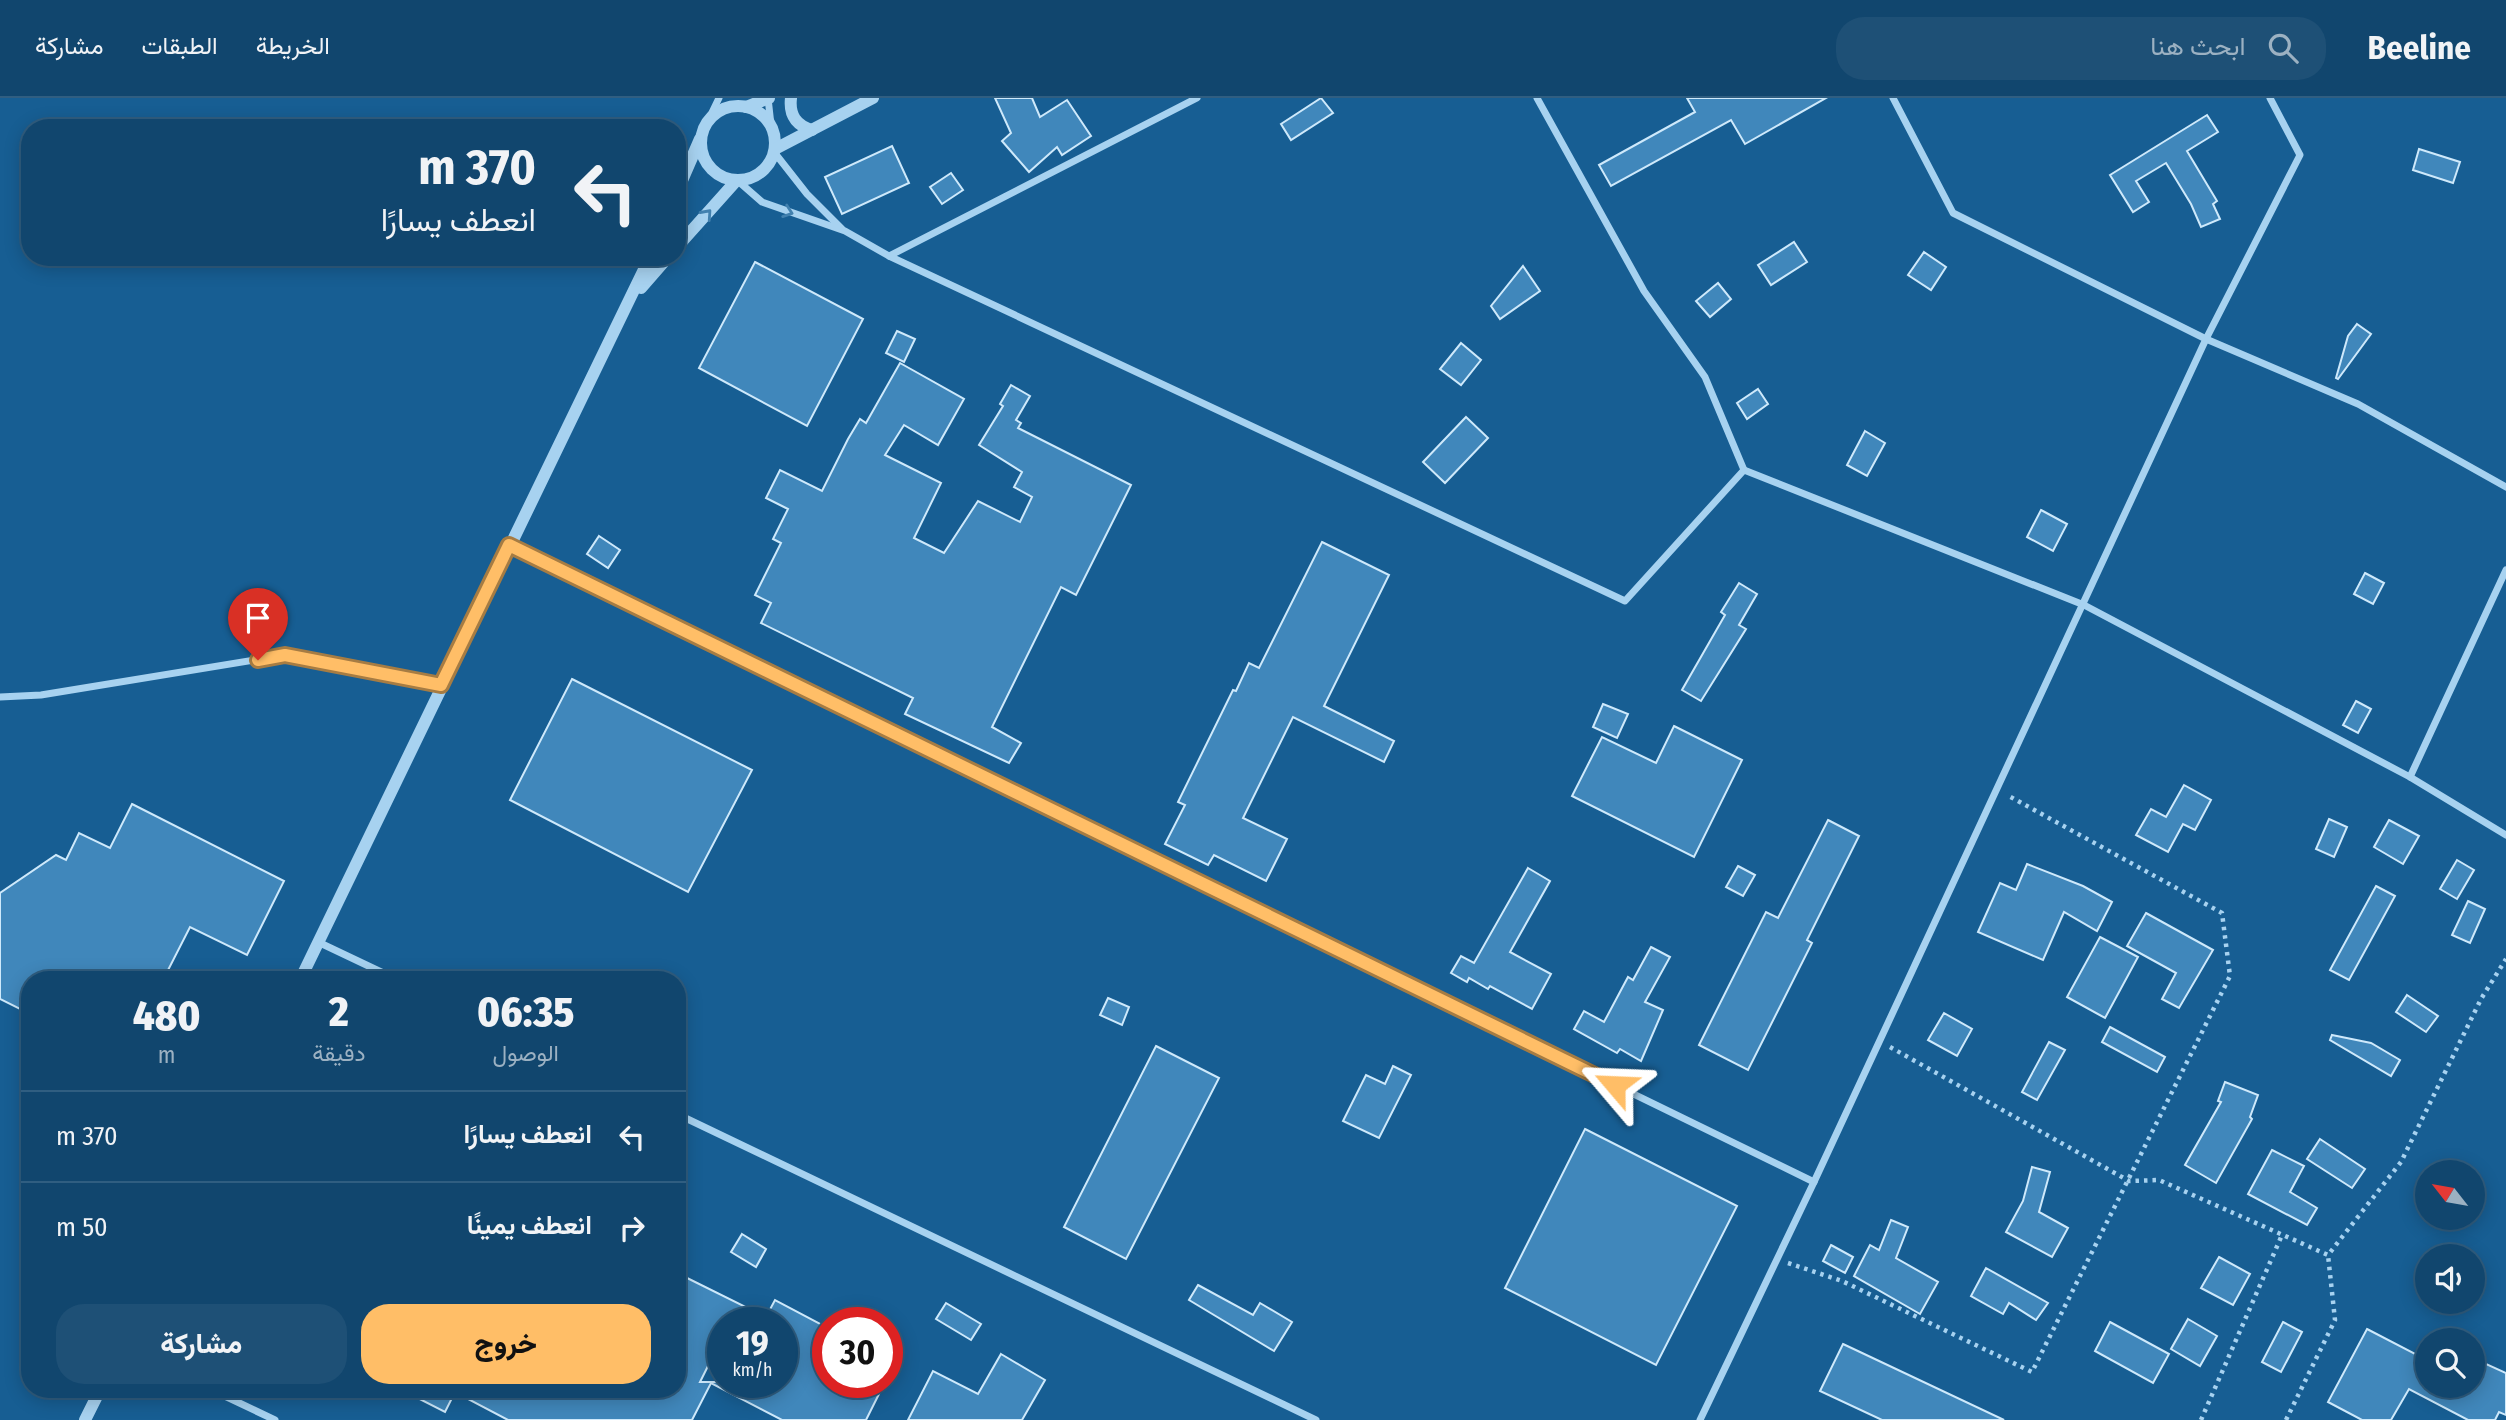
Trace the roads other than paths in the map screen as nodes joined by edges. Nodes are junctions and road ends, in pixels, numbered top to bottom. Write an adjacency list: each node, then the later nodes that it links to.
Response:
1 (719, 98): 11 (street)
2 (769, 98): 9 (street); 10 (street)
3 (791, 98): 12 (street)
4 (873, 98): 12 (street)
5 (1197, 98): 18 (street)
6 (1537, 98): 23 (street)
7 (1894, 98): 22 (street)
8 (2270, 98): 22 (street)
9 (746, 107): 10 (street); 11 (street)
10 (771, 125): 13 (street)
11 (704, 128): 14 (street); 15 (street)
12 (812, 130): 13 (street)
13 (775, 150): 15 (street); 16 (street)
14 (686, 171)
15 (737, 181): 16 (street, one-way to 16); 17 (street, one-way to 15)
16 (845, 232): 18 (street)
17 (686, 237)
18 (889, 256): 23 (street)
19 (646, 266): 21 (street)
20 (660, 266): 21 (street)
21 (634, 296): 25 (street)
22 (2206, 339): 24 (street); 27 (street)
23 (1744, 470): 27 (street)
24 (2506, 487)
25 (509, 545): 28 (street); 36 (street)
26 (2506, 570): 30 (street)
27 (2084, 605): 30 (street); 36 (street)
28 (441, 685): 29 (street); 32 (street)
29 (0, 697)
30 (2410, 777): 31 (street)
31 (2506, 835)
32 (318, 942): 33 (street); 34 (street)
33 (304, 971)
34 (379, 971)
35 (686, 1118): 41 (street)
36 (1814, 1182): 42 (street)
37 (96, 1398): 39 (street)
38 (229, 1398): 40 (street)
39 (85, 1420)
40 (275, 1420)
41 (1315, 1420)
42 (1700, 1420)

